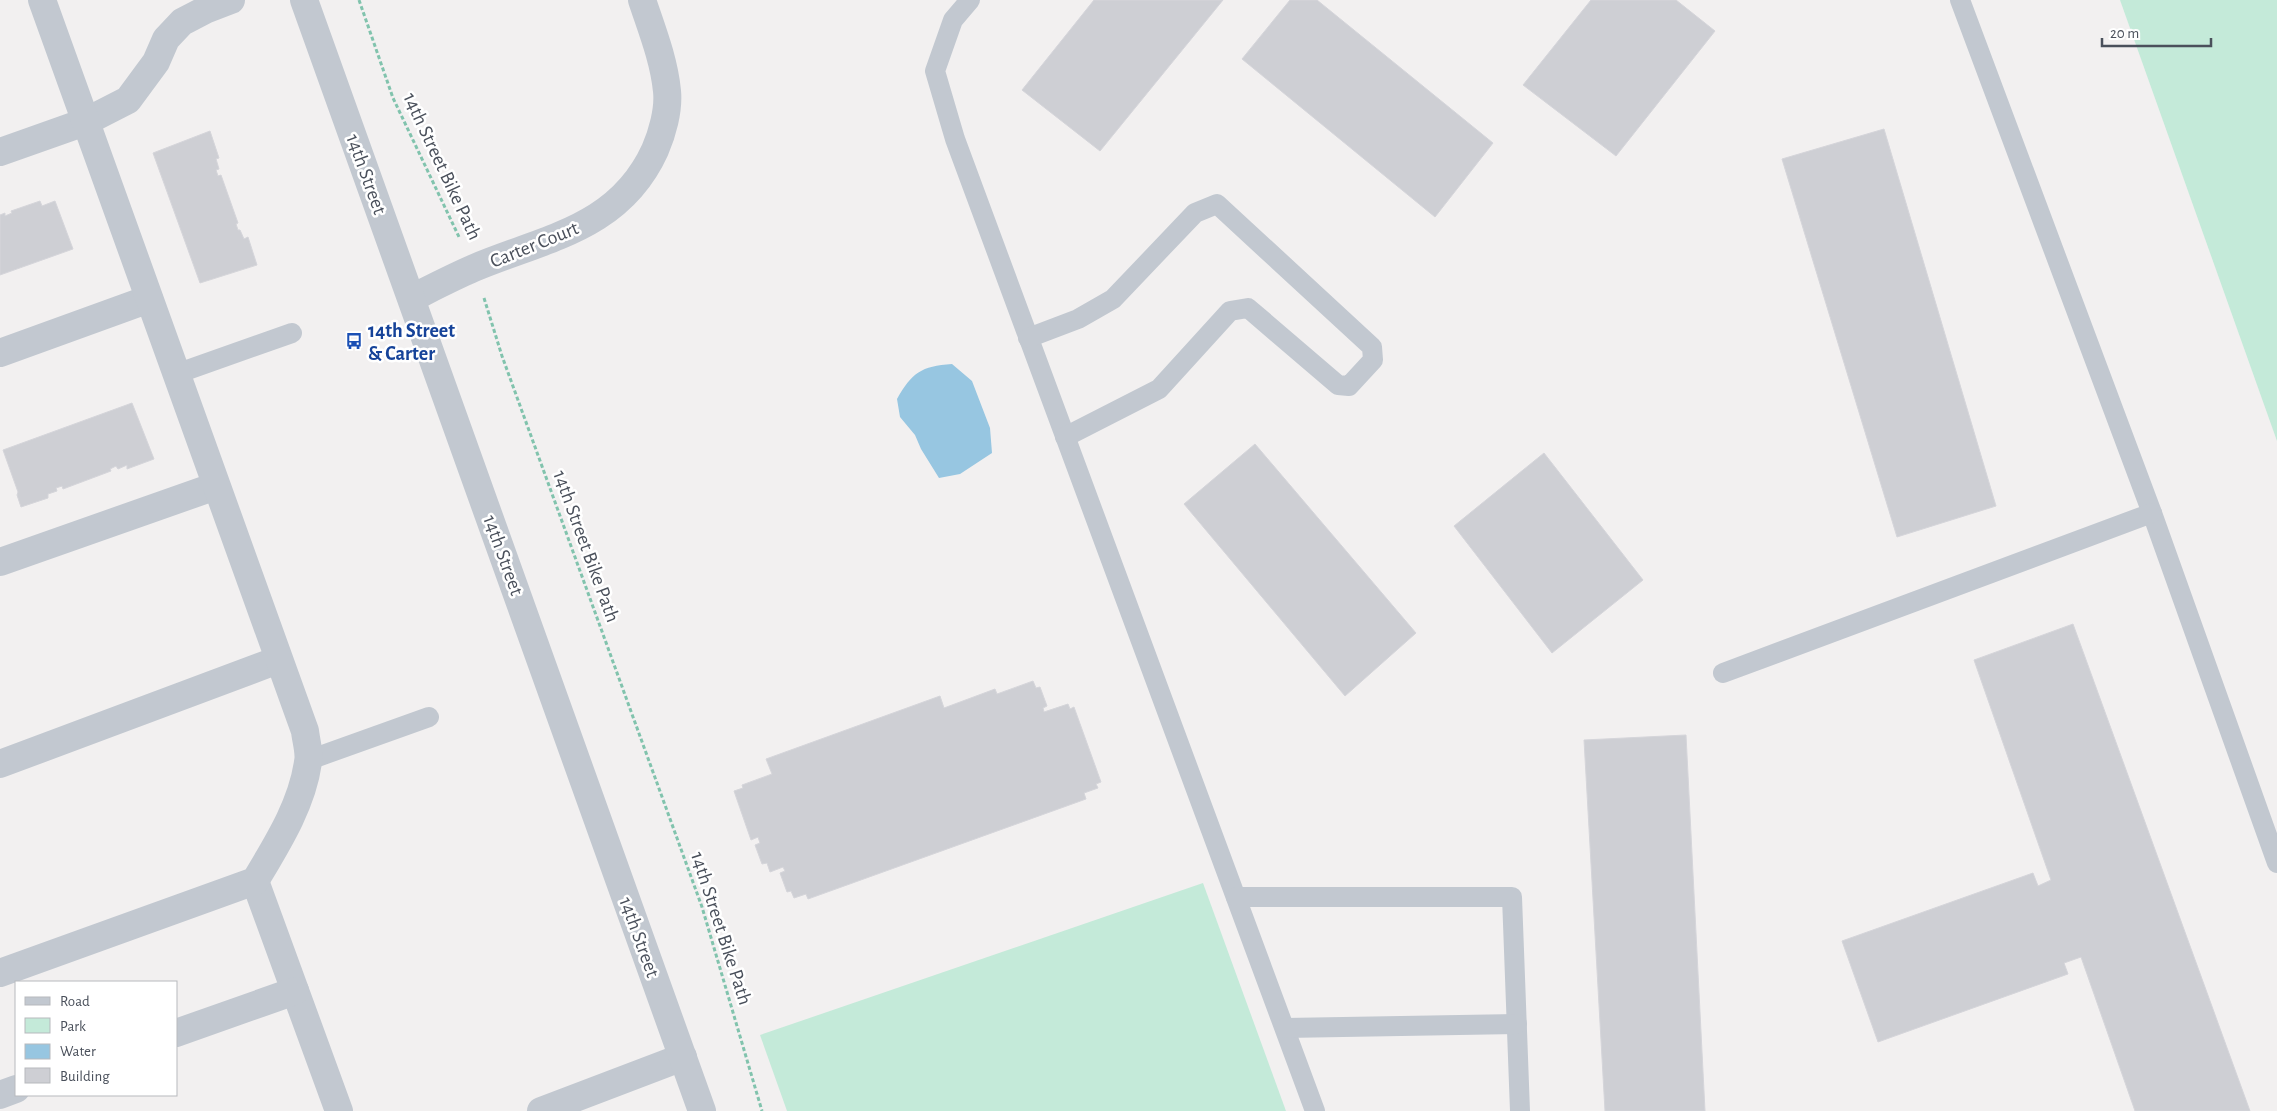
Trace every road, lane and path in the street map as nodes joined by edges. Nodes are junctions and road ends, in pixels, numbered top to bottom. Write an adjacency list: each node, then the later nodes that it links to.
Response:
1 (42, 0): 8 (street)
2 (231, 0): 8 (street)
3 (304, 0): 12 (street, 14th Street)
4 (359, 0): 10 (path, 14th Street Bike Path)
5 (642, 0): 10 (street, Carter Court)
6 (970, 0): 14 (lane)
7 (1960, 0): 19 (lane)
8 (85, 122): 9 (street); 11 (street)
9 (0, 152)
10 (474, 268): 12 (street, Carter Court); 40 (path, 14th Street Bike Path)
11 (149, 298): 15 (street); 16 (street)
12 (412, 298): 34 (street, 14th Street)
13 (292, 333): 16 (lane)
14 (1028, 338): 17 (lane); 17 (lane)
15 (0, 353)
16 (176, 374): 18 (street)
17 (1065, 437): 28 (lane)
18 (216, 486): 20 (street); 21 (street)
19 (2152, 513): 22 (lane); 26 (lane)
20 (0, 562)
21 (278, 660): 24 (street); 25 (street)
22 (1723, 673)
23 (429, 717): 24 (lane)
24 (309, 760): 27 (street)
25 (0, 764)
26 (2277, 863)
27 (255, 881): 29 (street); 30 (street)
28 (1236, 897): 31 (lane); 32 (lane)
29 (0, 973)
30 (295, 991): 33 (street); 37 (street)
31 (1517, 1024): 32 (lane); 42 (lane)
32 (1284, 1028): 41 (lane)
33 (178, 1032)
34 (683, 1057): 38 (street); 39 (street, 14th Street)
35 (15, 1089): 36 (street)
36 (0, 1095)
37 (339, 1111)
38 (541, 1111)
39 (702, 1111)
40 (762, 1111)
41 (1316, 1111)
42 (1520, 1111)

